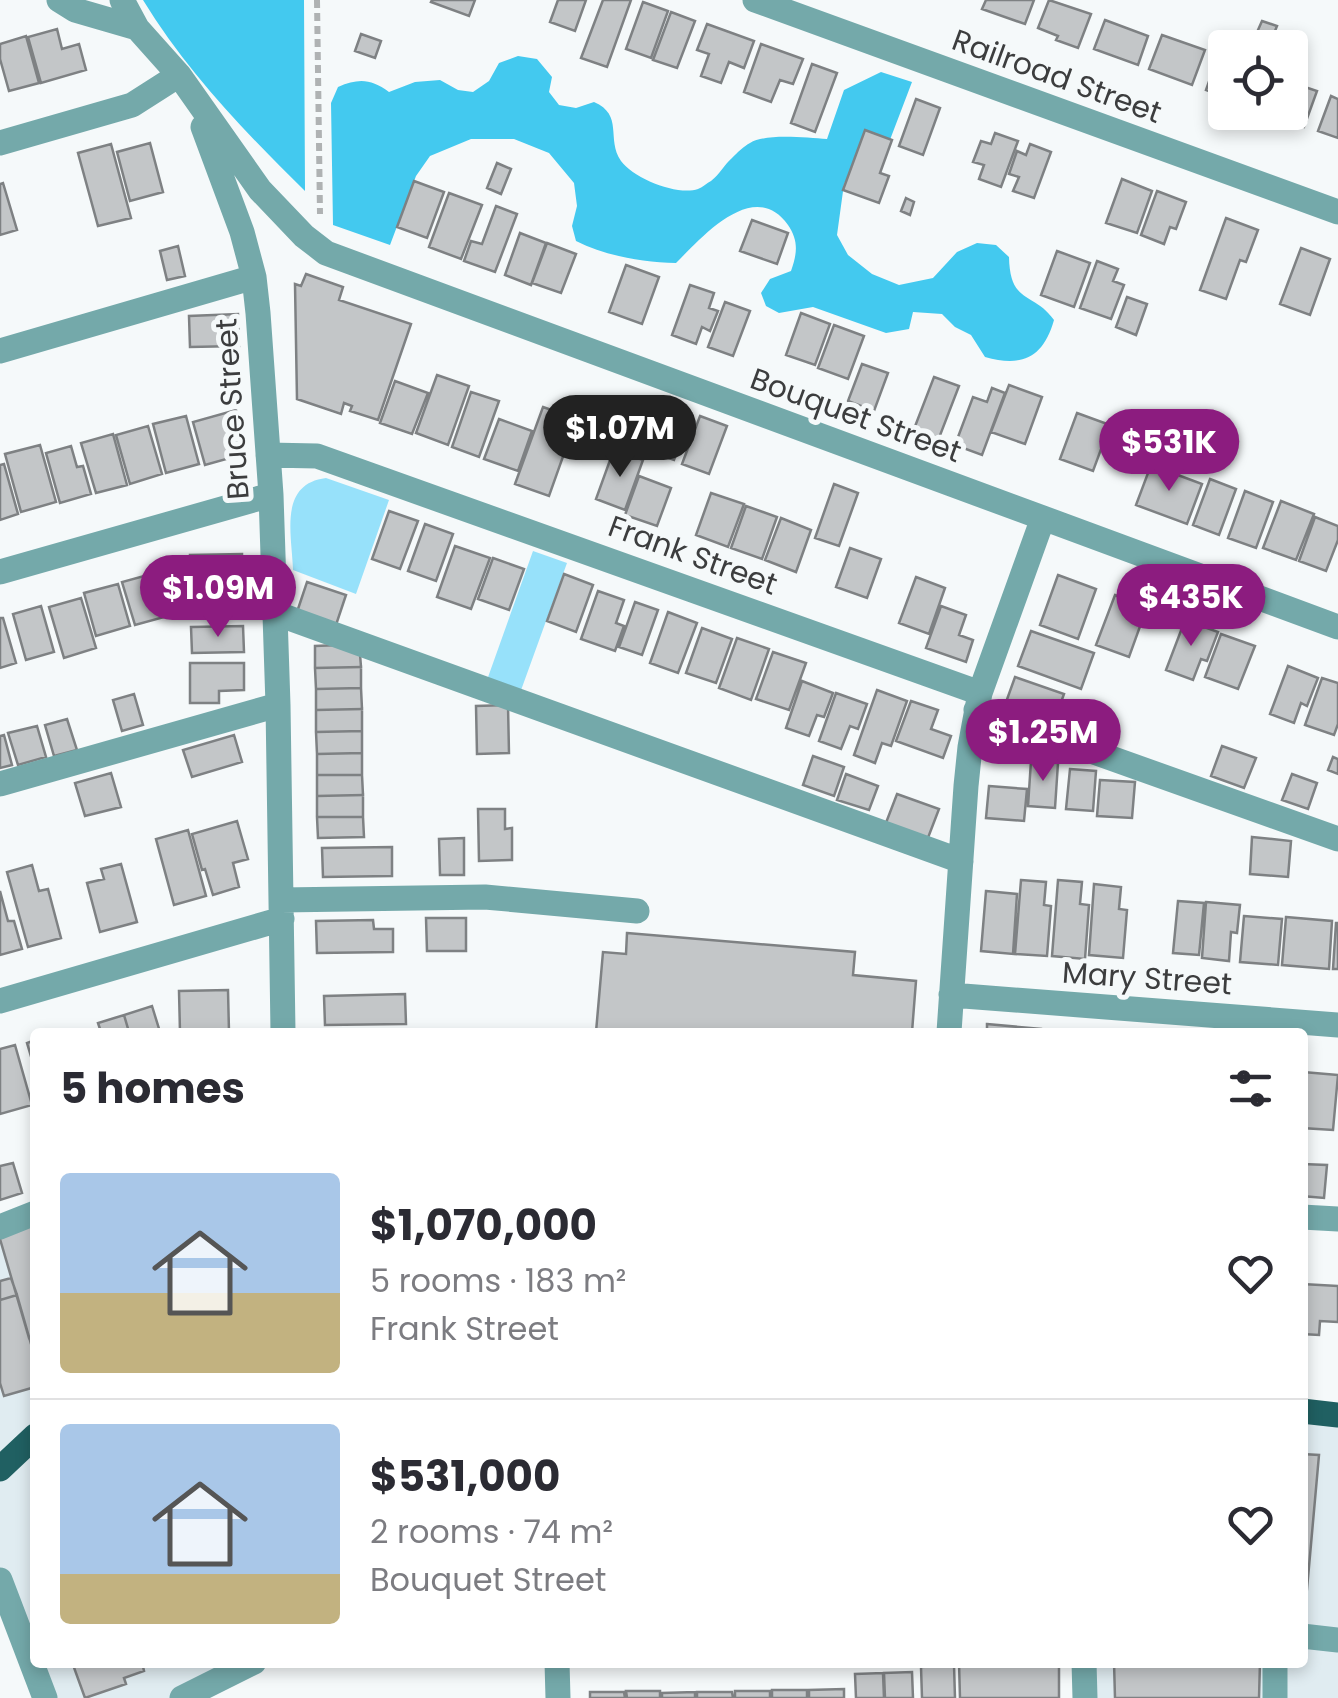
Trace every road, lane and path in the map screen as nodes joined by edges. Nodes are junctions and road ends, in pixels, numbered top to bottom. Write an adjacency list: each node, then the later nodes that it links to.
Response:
1 (59, 0): 5 (street)
2 (122, 0): 5 (street, Bouquet Street)
3 (318, 0): 9 (path)
4 (755, 0): 8 (street, Railroad Street)
5 (137, 28): 6 (street, Bouquet Street)
6 (185, 84): 7 (street); 9 (street, Bouquet Street); 10 (street, Bruce Street)
7 (0, 143)
8 (1338, 212)
9 (304, 236): 14 (street, Bouquet Street)
10 (254, 277): 11 (street); 12 (street, Bruce Street)
11 (0, 352)
12 (268, 455): 13 (street, Bruce Street); 18 (street, Frank Street)
13 (271, 496): 15 (street); 16 (street, Bruce Street)
14 (1043, 518): 17 (street, Bouquet Street); 18 (street)
15 (0, 572)
16 (275, 613): 19 (street, Bruce Street); 22 (street)
17 (1338, 627)
18 (978, 702): 21 (street, Frank Street); 22 (street)
19 (278, 705): 20 (street); 23 (street, Bruce Street)
20 (0, 784)
21 (1338, 839)
22 (960, 861): 25 (street)
23 (281, 910): 24 (street); 26 (street); 28 (street, Bruce Street)
24 (637, 912)
25 (951, 995): 27 (street, Mary Street); 29 (street)
26 (0, 1002)
27 (1338, 1025)
28 (283, 1028)
29 (948, 1028)
30 (30, 1216): 33 (street)
31 (1308, 1218): 32 (street)
32 (1338, 1220)
33 (0, 1227)
34 (1308, 1412): 35 (main road)
35 (1338, 1415)
36 (30, 1441): 37 (main road)
37 (0, 1469)
38 (0, 1580): 41 (street)
39 (1308, 1637): 40 (street)
40 (1338, 1640)
41 (30, 1660)
42 (33, 1668): 47 (street)
43 (242, 1668): 48 (street)
44 (557, 1668): 49 (street)
45 (1084, 1668): 50 (street)
46 (1274, 1668): 51 (street)
47 (44, 1698)
48 (182, 1698)
49 (558, 1698)
50 (1085, 1698)
51 (1275, 1698)

